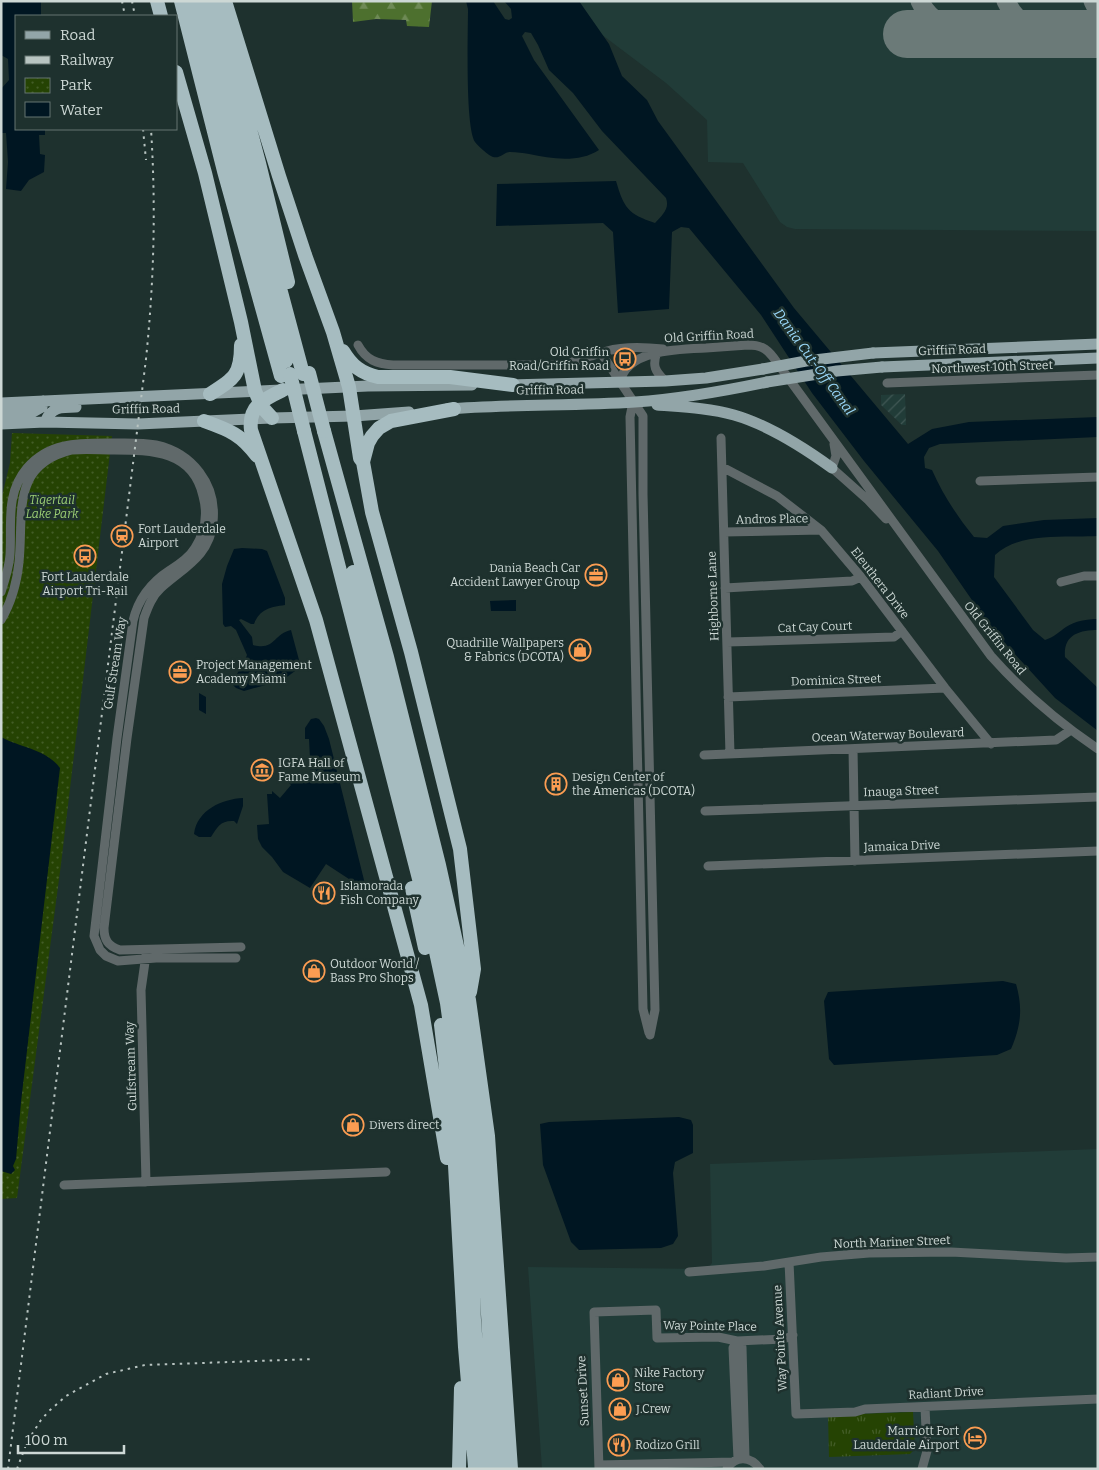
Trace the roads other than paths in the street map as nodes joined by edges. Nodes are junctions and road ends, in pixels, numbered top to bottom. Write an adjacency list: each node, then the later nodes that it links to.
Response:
1 (157, 1): 7 (highway)
2 (181, 1): 17 (highway)
3 (191, 1): 17 (highway)
4 (203, 1): 17 (highway)
5 (216, 1): 17 (highway)
6 (225, 1): 10 (highway)
7 (161, 15)
8 (178, 79): 9 (highway)
9 (241, 322): 25 (highway); 26 (highway)
10 (336, 343): 22 (highway); 23 (highway)
11 (1098, 344): 19 (main road, Griffin Road, bridge)
12 (358, 345): 15 (street)
13 (673, 350): 14 (street, Old Griffin Road); 15 (street); 41 (street, Old Griffin Road)
14 (657, 352): 19 (street); 20 (street, Old Griffin Road)
15 (601, 353): 20 (street)
16 (1098, 358): 29 (main road, Griffin Road, bridge)
17 (296, 374): 39 (highway); 39 (highway, bridge)
18 (1098, 375): 21 (street, Northwest 10th Street)
19 (665, 381): 20 (main road, Griffin Road)
20 (620, 383): 22 (main road, Griffin Road); 29 (street)
21 (887, 383)
22 (513, 385): 23 (main road, Griffin Road)
23 (349, 387): 24 (main road, Griffin Road); 33 (highway)
24 (283, 390): 26 (highway)
25 (210, 394): 26 (main road, Griffin Road); 27 (main road, Griffin Road)
26 (257, 397): 34 (highway); 35 (highway)
27 (105, 399): 28 (main road, Griffin Road); 37 (main road)
28 (43, 401): 30 (main road, Griffin Road); 32 (main road)
29 (633, 402): 29 (street); 31 (main road, Griffin Road); 45 (main road)
30 (1, 403)
31 (454, 409): 33 (main road, Griffin Road); 42 (highway)
32 (1, 414)
33 (354, 416): 34 (main road, Griffin Road); 42 (highway)
34 (272, 418): 35 (main road, Griffin Road)
35 (250, 420): 36 (main road, Griffin Road); 43 (highway)
36 (204, 421): 37 (main road, Griffin Road); 43 (highway)
37 (45, 422): 38 (main road, Griffin Road)
38 (1, 424)
39 (310, 431): 76 (highway); 80 (highway); 95 (highway); 96 (highway)
40 (721, 438): 44 (street, Highborne Lane)
41 (833, 441): 45 (street); 50 (street, Old Griffin Road)
42 (363, 462): 76 (highway)
43 (263, 465): 80 (highway)
44 (722, 467): 48 (street, Eleuthera Drive); 49 (street, Highborne Lane)
45 (832, 468): 50 (street, Old Griffin Road)
46 (1098, 477): 47 (street)
47 (980, 482)
48 (821, 530): 49 (street, Andros Place); 52 (street, Eleuthera Drive)
49 (724, 532): 54 (street, Highborne Lane)
50 (911, 547): 61 (street, Old Griffin Road)
51 (1098, 576): 53 (street)
52 (861, 577): 54 (street); 57 (street, Eleuthera Drive)
53 (1061, 582)
54 (725, 588): 58 (street, Highborne Lane)
55 (1, 592): 74 (street, Gulf Stream Way)
56 (1, 620): 74 (street, Gulf Stream Way)
57 (902, 631): 58 (street, Cat Cay Court); 59 (street, Eleuthera Drive)
58 (727, 642): 60 (street, Highborne Lane)
59 (945, 688): 60 (street, Dominica Street); 62 (street, Eleuthera Drive)
60 (728, 697): 66 (street, Highborne Lane)
61 (1070, 730): 62 (street, Ocean Waterway Boulevard); 64 (street, Old Griffin Road)
62 (991, 744): 63 (street, Ocean Waterway Boulevard)
63 (853, 749): 66 (street, Ocean Waterway Boulevard); 68 (street)
64 (1098, 749)
65 (704, 754): 66 (street, Ocean Waterway Boulevard)
66 (730, 754)
67 (1098, 797): 68 (street, Inauga Street)
68 (854, 805): 69 (street, Inauga Street); 71 (street)
69 (704, 811)
70 (1098, 852): 71 (street, Jamaica Drive)
71 (855, 860): 72 (street, Jamaica Drive)
72 (708, 866)
73 (241, 947): 74 (street, Gulf Stream Way)
74 (146, 954): 75 (street, Gulf Stream Way); 78 (street, Gulfstream Way)
75 (236, 958)
76 (469, 1000): 97 (highway)
77 (386, 1172): 78 (street)
78 (146, 1182): 79 (street)
79 (64, 1185)
80 (457, 1215): 87 (highway)
81 (1098, 1257): 82 (street, North Mariner Street)
82 (789, 1262): 83 (street, North Mariner Street); 85 (street, Way Pointe Avenue)
83 (689, 1272)
84 (594, 1312): 86 (street, Way Pointe Place); 92 (street, Sunset Drive)
85 (793, 1335): 86 (street, Way Pointe Place); 90 (street, Way Pointe Avenue)
86 (737, 1340): 91 (street)
87 (464, 1347): 93 (highway); 94 (highway)
88 (1098, 1399): 89 (street, Radiant Drive)
89 (926, 1406): 90 (street, Radiant Drive); 99 (street)
90 (796, 1414)
91 (736, 1462): 92 (street); 98 (street)
92 (599, 1467)
93 (459, 1469)
94 (476, 1469)
95 (485, 1469)
96 (497, 1469)
97 (511, 1469)
98 (760, 1469)
99 (922, 1469)

